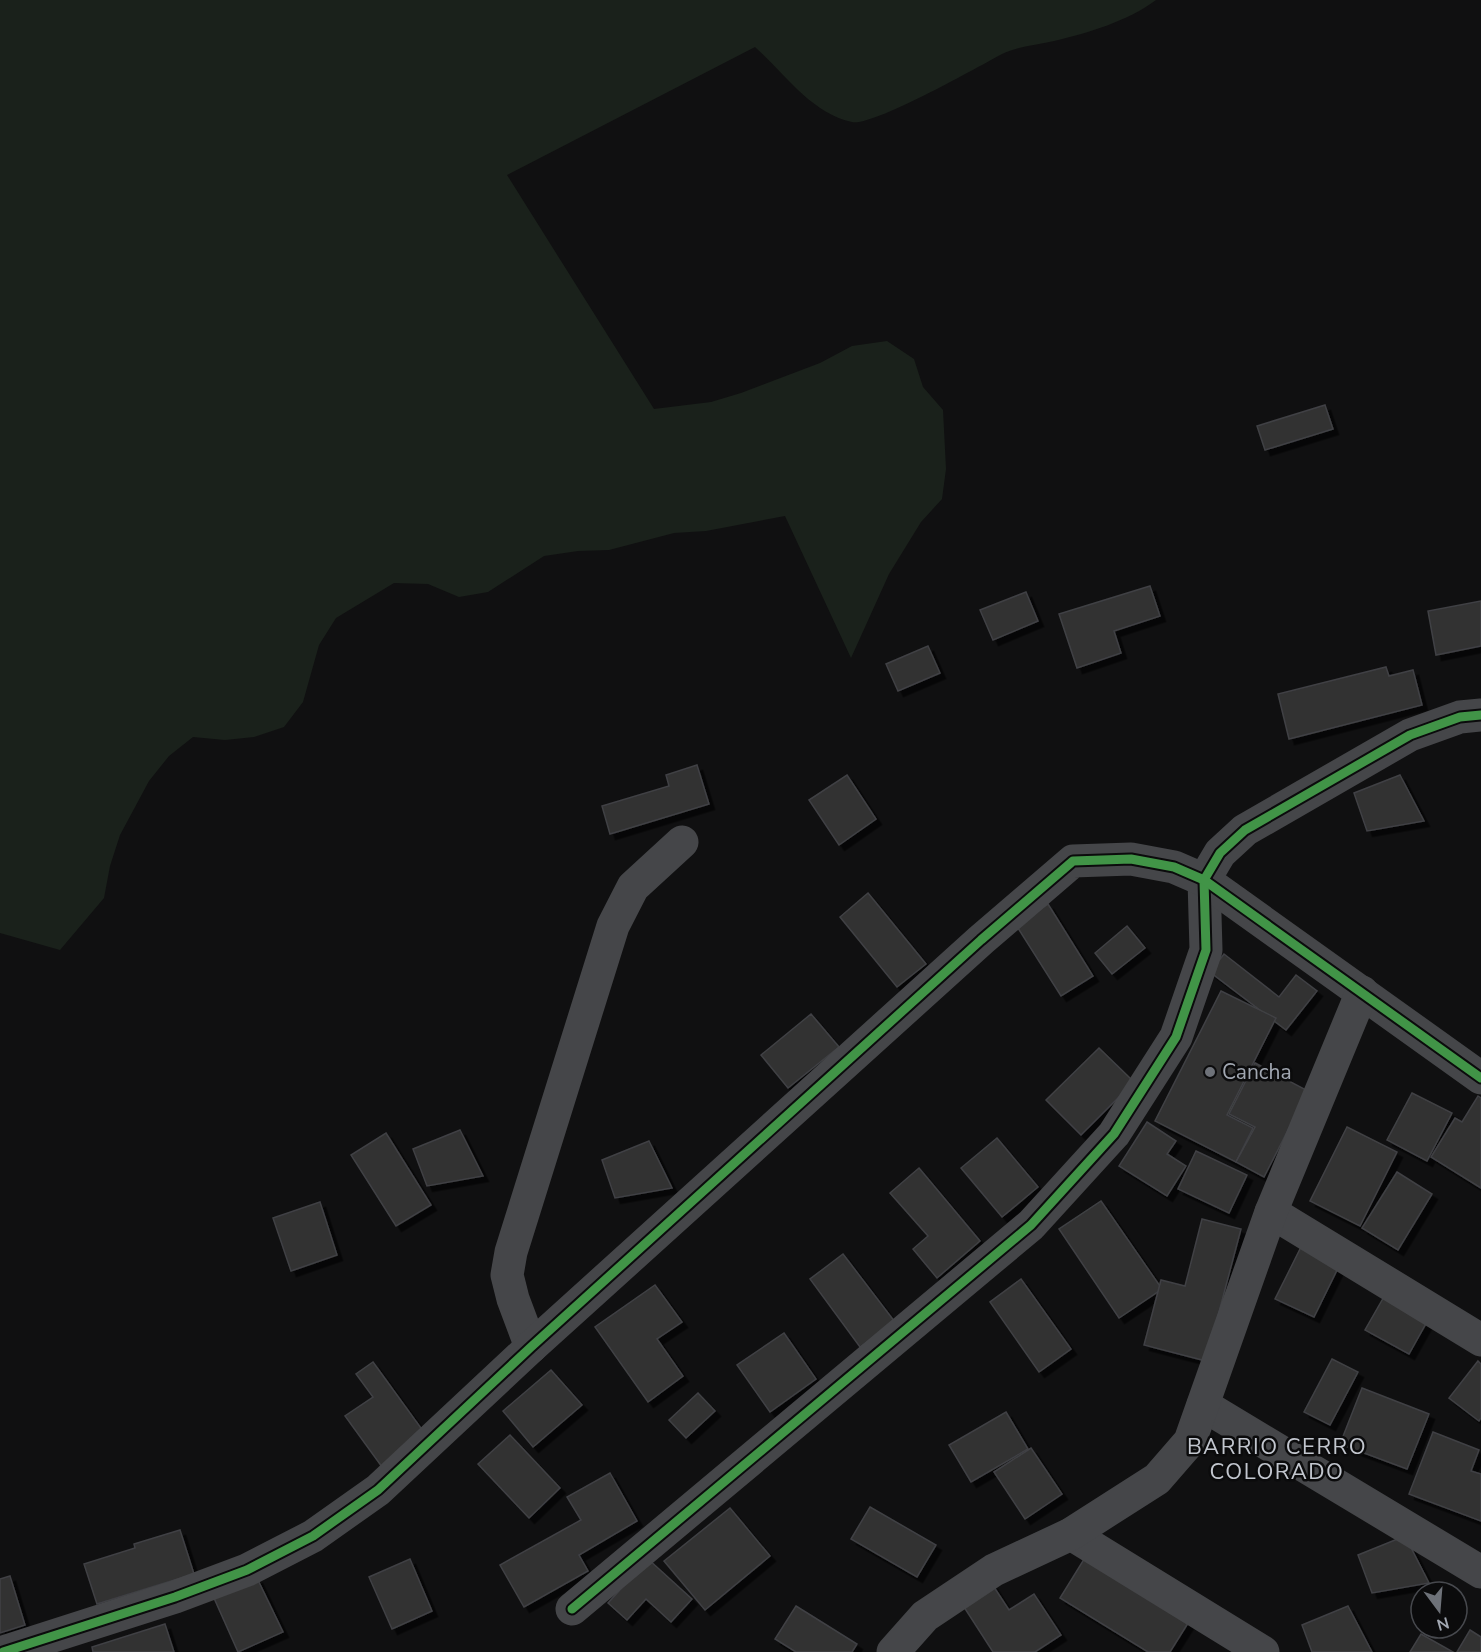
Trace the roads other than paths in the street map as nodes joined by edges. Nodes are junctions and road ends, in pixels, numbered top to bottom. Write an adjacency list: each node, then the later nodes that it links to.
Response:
1 (1481, 714): 3 (street)
2 (682, 842): 8 (street)
3 (1204, 880): 4 (street); 8 (street); 12 (street)
4 (1362, 992): 5 (street); 6 (street)
5 (1481, 1078)
6 (1271, 1212): 7 (street); 9 (street)
7 (1481, 1340)
8 (531, 1347): 13 (street)
9 (1203, 1405): 10 (street); 11 (street)
10 (1071, 1534): 14 (street); 15 (street)
11 (1481, 1572)
12 (572, 1609)
13 (3, 1652)
14 (893, 1652)
15 (1263, 1652)

